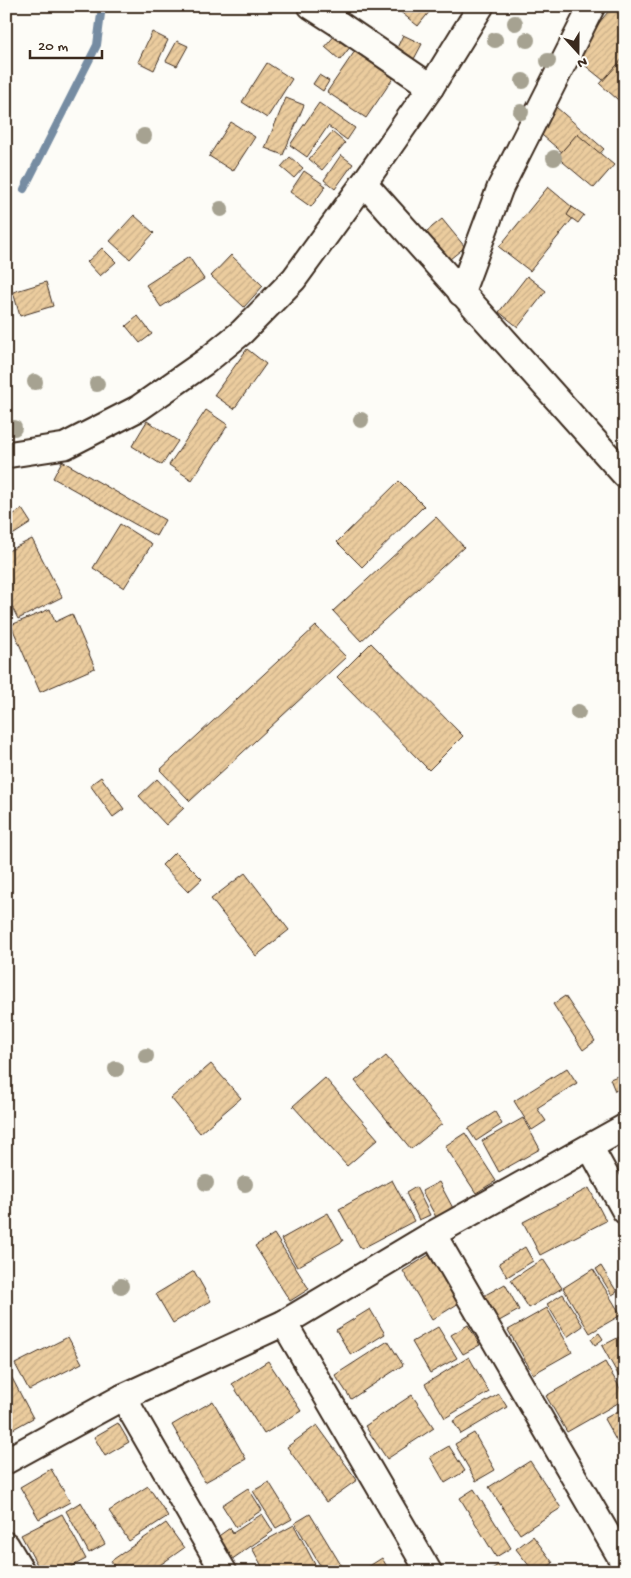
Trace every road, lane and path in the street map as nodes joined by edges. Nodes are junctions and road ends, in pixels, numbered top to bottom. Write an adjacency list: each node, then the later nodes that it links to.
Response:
1 (310, 6): 4 (street)
2 (481, 6): 4 (street)
3 (592, 6): 6 (street)
4 (431, 87): 5 (street)
5 (364, 184): 6 (street); 7 (street)
6 (461, 293): 8 (street)
7 (6, 455)
8 (625, 476)
9 (625, 1127): 10 (street)
10 (590, 1147): 11 (street); 12 (street)
11 (625, 1211)
12 (433, 1234): 13 (street); 17 (street)
13 (284, 1323): 14 (street); 20 (street)
14 (123, 1397): 15 (street); 19 (street)
15 (6, 1461)
16 (6, 1545): 18 (street)
17 (625, 1565)
18 (22, 1572)
19 (224, 1572)
20 (429, 1572)

